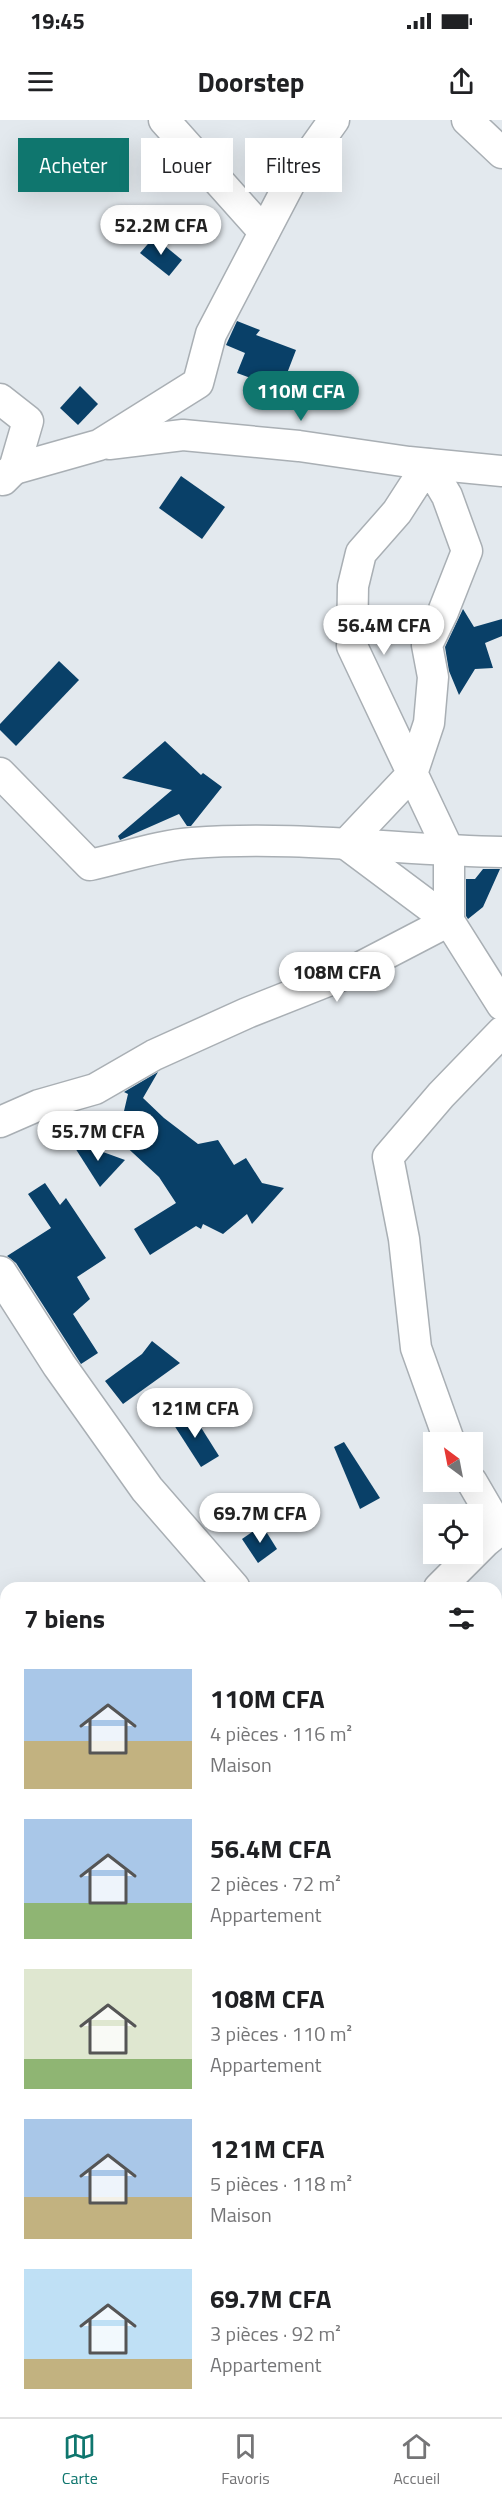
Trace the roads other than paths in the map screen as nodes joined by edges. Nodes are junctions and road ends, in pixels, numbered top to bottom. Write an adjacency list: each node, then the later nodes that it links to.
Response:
1 (164, 120): 5 (street)
2 (334, 120): 5 (street)
3 (467, 120): 4 (street)
4 (502, 153)
5 (264, 232): 7 (street)
6 (0, 399): 10 (street)
7 (99, 445): 8 (street); 10 (street)
8 (429, 464): 9 (street); 12 (street); 12 (street)
9 (502, 471)
10 (5, 477)
11 (0, 773): 13 (street)
12 (412, 774): 13 (street); 14 (street)
13 (346, 844): 14 (street); 16 (street)
14 (449, 851): 15 (street); 16 (street)
15 (502, 852)
16 (449, 921): 17 (street); 19 (street)
17 (502, 1005)
18 (502, 1032): 21 (street)
19 (0, 1122)
20 (0, 1273): 24 (main road)
21 (446, 1432)
22 (478, 1492): 23 (street)
23 (501, 1529): 25 (street)
24 (228, 1582)
25 (445, 1582)

